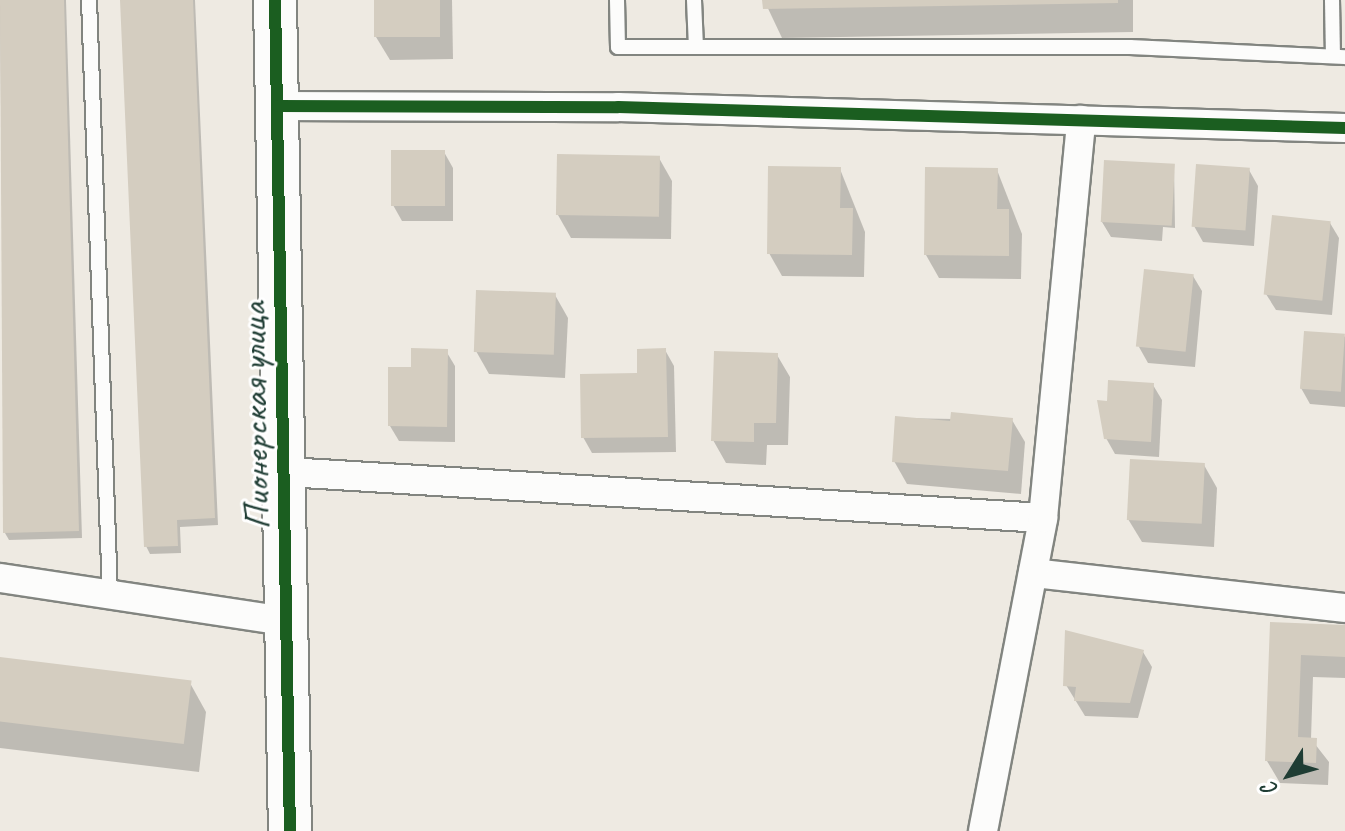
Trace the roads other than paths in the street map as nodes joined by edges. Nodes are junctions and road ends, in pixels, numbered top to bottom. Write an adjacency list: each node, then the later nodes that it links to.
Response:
1 (89, 0): 15 (lane)
2 (275, 0): 8 (street, Пионерская улица)
3 (617, 0): 6 (lane)
4 (694, 0): 6 (lane)
5 (1332, 0): 7 (lane)
6 (696, 47): 7 (lane)
7 (1339, 56)
8 (278, 106): 9 (street); 11 (street, Пионерская улица)
9 (1081, 120): 10 (street); 12 (street)
10 (1345, 128)
11 (287, 472): 12 (street); 17 (street, Пионерская улица)
12 (1043, 518): 13 (street)
13 (1033, 573): 16 (street); 19 (street)
14 (0, 578): 15 (street)
15 (110, 594): 17 (street)
16 (1345, 608)
17 (290, 622): 18 (street, Пионерская улица)
18 (290, 831)
19 (983, 831)

